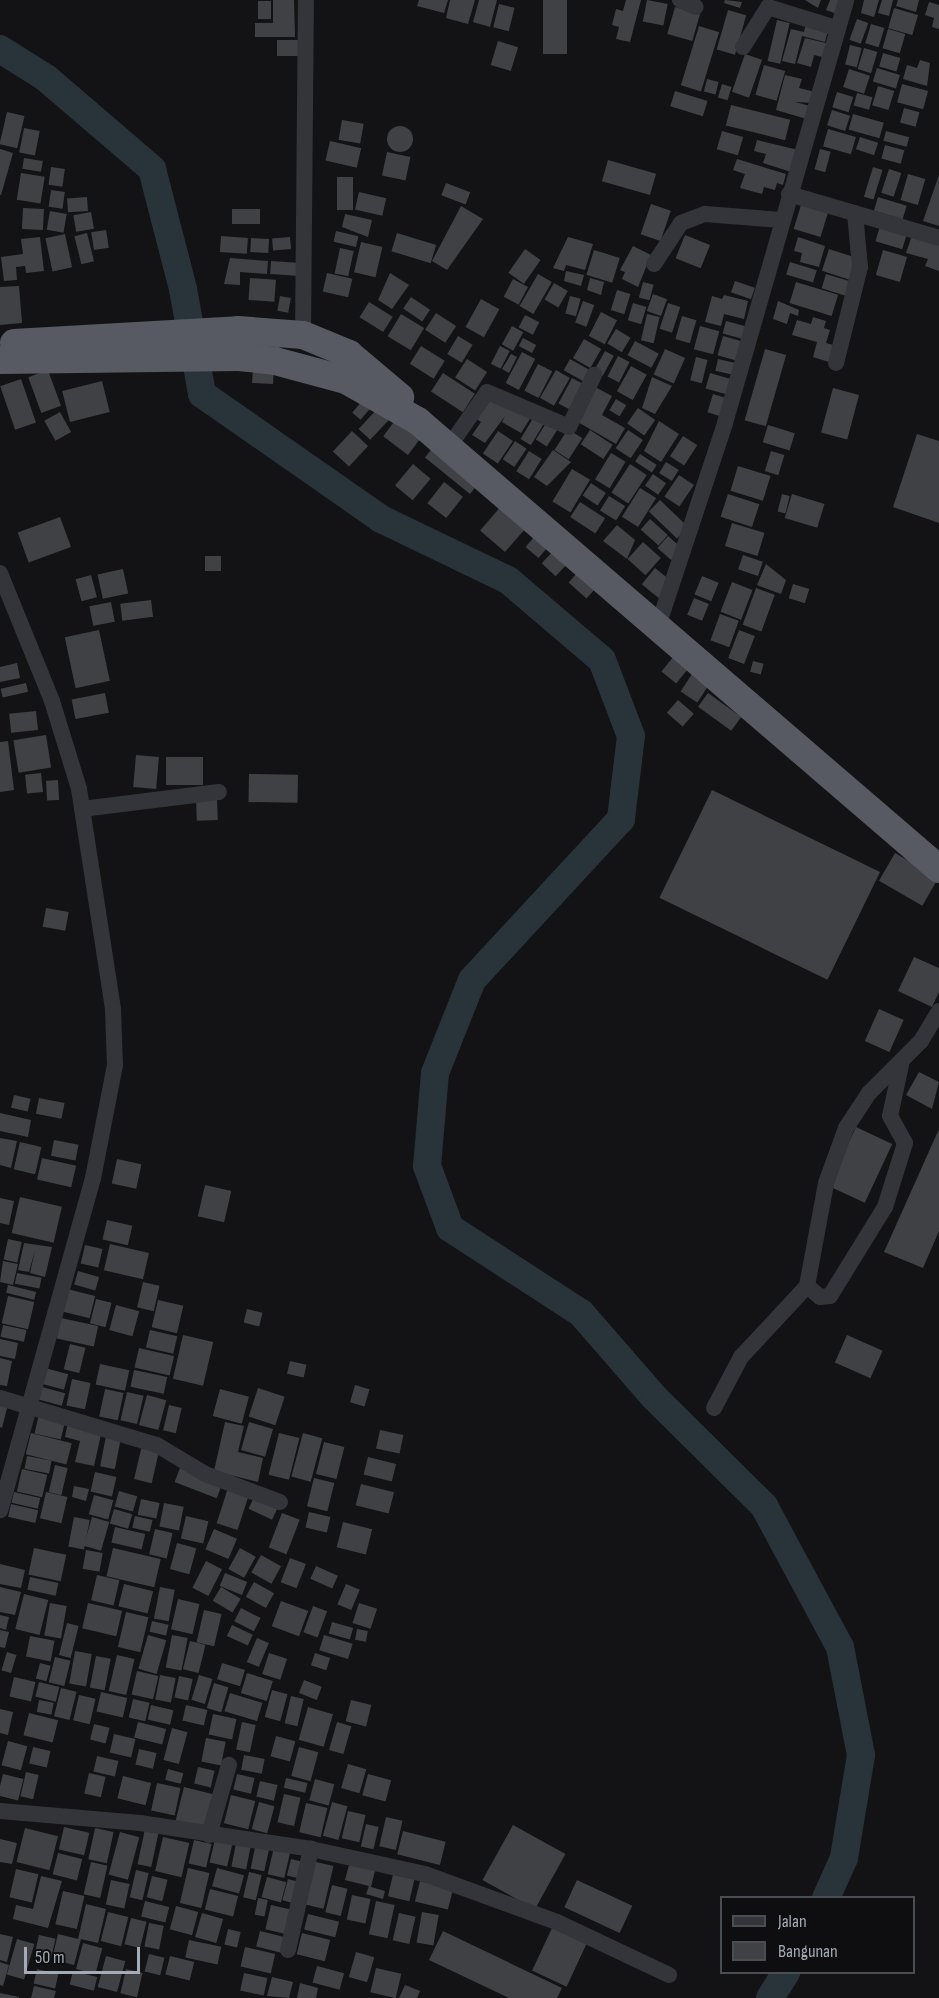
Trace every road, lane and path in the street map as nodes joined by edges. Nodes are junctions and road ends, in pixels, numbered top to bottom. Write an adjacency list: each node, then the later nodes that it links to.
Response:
1 (306, 0): 12 (street)
2 (680, 0): 4 (street)
3 (846, 0): 5 (street)
4 (696, 7)
5 (836, 28): 6 (street); 7 (street)
6 (743, 47)
7 (789, 194): 8 (street); 9 (street)
8 (855, 213): 10 (street); 17 (street)
9 (782, 220): 11 (street); 22 (street)
10 (939, 238)
11 (654, 264)
12 (303, 335): 14 (highway); 19 (highway)
13 (0, 344): 15 (highway)
14 (238, 344): 15 (highway); 19 (highway)
15 (116, 346): 16 (highway)
16 (0, 360)
17 (836, 363)
18 (594, 375): 20 (street)
19 (418, 422): 20 (highway)
20 (448, 448): 22 (highway)
21 (0, 573): 24 (street)
22 (657, 629): 25 (highway)
23 (219, 792): 24 (street)
24 (82, 809): 31 (street)
25 (939, 869)
26 (939, 1011): 27 (street)
27 (901, 1064): 28 (street); 28 (street)
28 (807, 1286): 30 (street)
29 (0, 1398): 31 (street)
30 (714, 1408)
31 (26, 1409): 32 (street); 33 (street)
32 (1, 1502)
33 (280, 1502)
34 (229, 1764): 36 (street)
35 (0, 1811): 36 (street)
36 (209, 1835): 37 (street)
37 (311, 1849): 38 (street); 39 (street)
38 (288, 1950)
39 (669, 1975)

